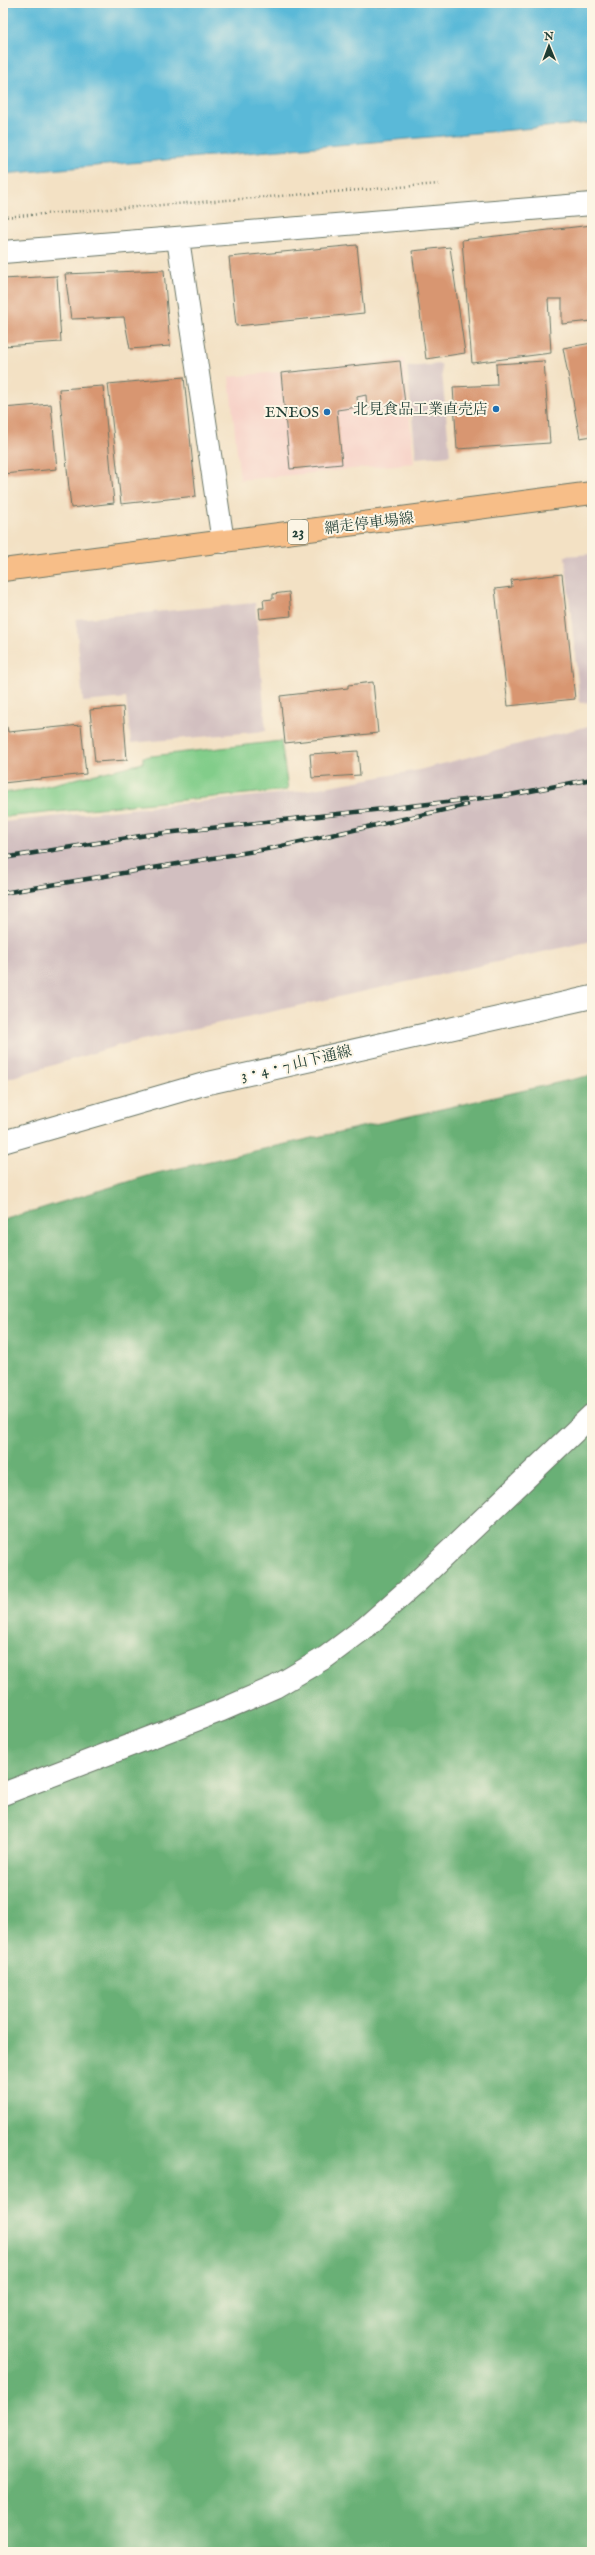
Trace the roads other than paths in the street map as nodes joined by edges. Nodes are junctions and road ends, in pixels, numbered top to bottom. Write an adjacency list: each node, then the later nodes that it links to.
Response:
1 (592, 204): 2 (street)
2 (178, 239): 3 (street); 5 (street)
3 (3, 252)
4 (592, 493): 5 (main road, 網走停車場線 / 23)
5 (223, 542): 6 (main road, 網走停車場線 / 23)
6 (3, 570)
7 (592, 997): 8 (street, 3・4・7 山下通線)
8 (3, 1142)
9 (592, 1415): 10 (street)
10 (3, 1794)

